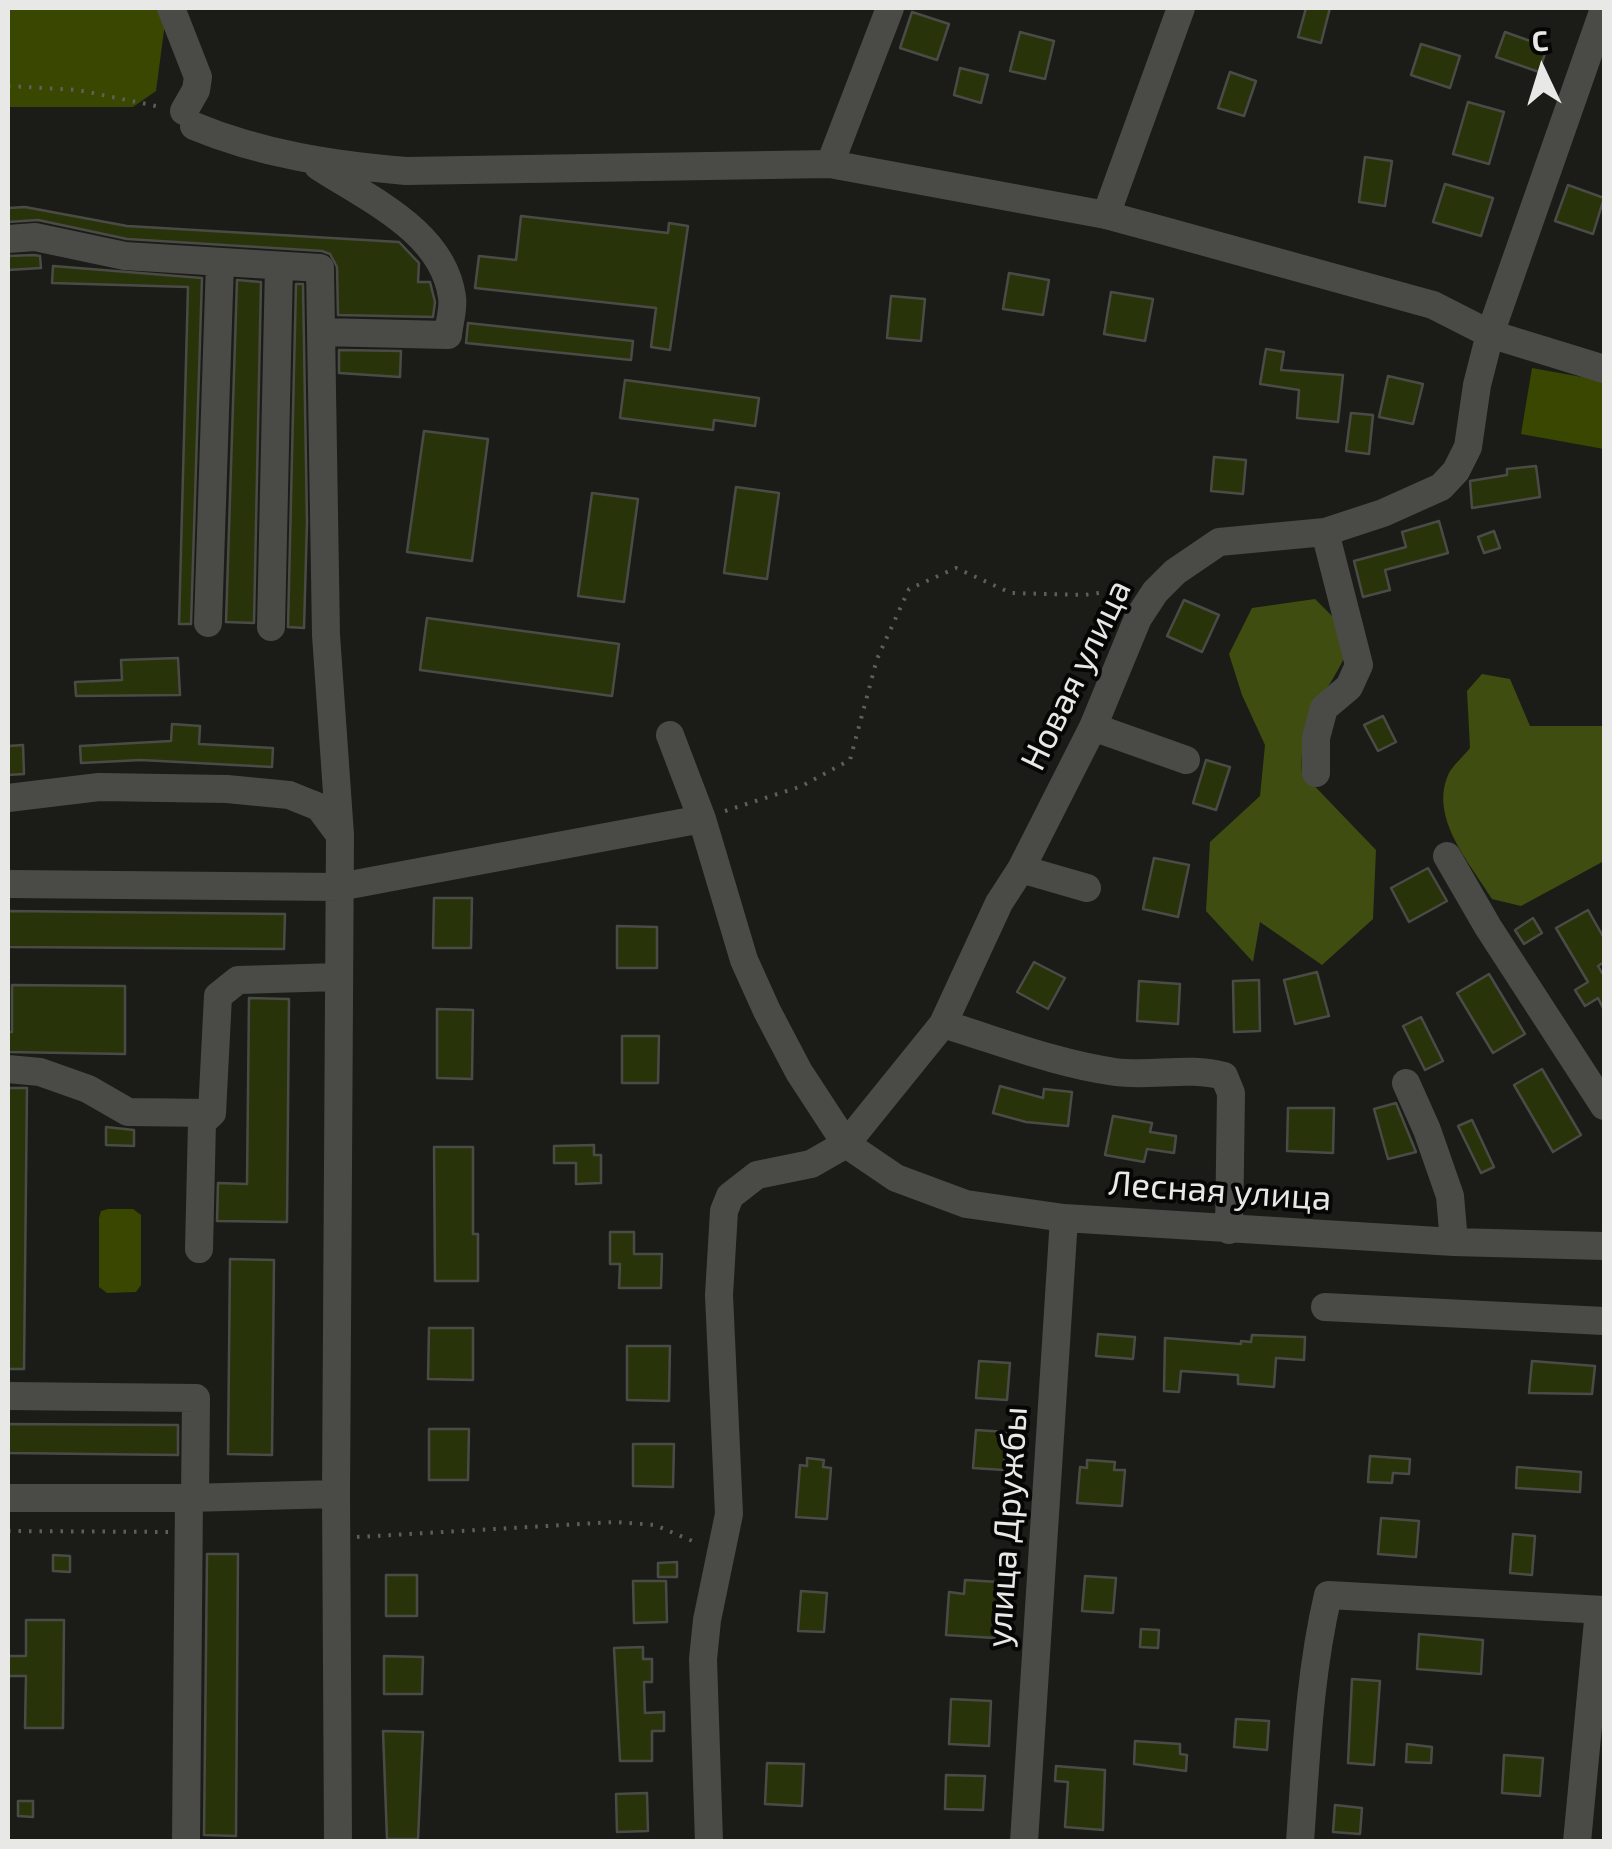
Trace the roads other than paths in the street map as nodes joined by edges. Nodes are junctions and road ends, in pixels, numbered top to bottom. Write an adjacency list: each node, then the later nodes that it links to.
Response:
1 (172, 8): 5 (street)
2 (890, 8): 6 (street)
3 (1181, 8): 7 (street)
4 (1604, 9): 12 (street, Новая улица)
5 (304, 157): 6 (street); 11 (street)
6 (830, 164): 7 (street)
7 (1106, 216): 12 (street)
8 (8, 239): 9 (street)
9 (220, 262): 10 (street); 15 (street)
10 (279, 266): 11 (street); 16 (street)
11 (322, 332): 23 (street)
12 (1490, 334): 13 (street); 14 (street, Новая улица)
13 (1604, 369)
14 (1326, 532): 17 (street, Новая улица); 20 (street)
15 (208, 623)
16 (271, 627)
17 (1093, 727): 19 (street); 25 (street, Новая улица)
18 (670, 735): 22 (street)
19 (1186, 760)
20 (1316, 774)
21 (8, 798): 23 (street)
22 (702, 819): 27 (street); 35 (street)
23 (340, 835): 27 (street)
24 (1447, 856): 33 (street)
25 (1020, 868): 28 (street); 30 (street, Новая улица)
26 (8, 884): 27 (street)
27 (339, 887): 29 (street)
28 (1086, 888)
29 (338, 977): 34 (street); 44 (street)
30 (943, 1024): 35 (street, Новая улица); 37 (street)
31 (8, 1068): 34 (street)
32 (1406, 1084): 38 (street)
33 (1604, 1106)
34 (212, 1113): 40 (street)
35 (846, 1144): 36 (street, Лесная улица); 50 (street)
36 (1064, 1218): 37 (street, Лесная улица); 51 (street, улица Дружбы)
37 (1229, 1230): 38 (street, Лесная улица)
38 (1454, 1242): 39 (street, Лесная улица)
39 (1604, 1246)
40 (200, 1250)
41 (1325, 1307): 42 (street)
42 (1604, 1322)
43 (8, 1396): 46 (street)
44 (336, 1494): 46 (street); 49 (street)
45 (8, 1498): 46 (street)
46 (192, 1498): 48 (street)
47 (1602, 1610): 52 (street); 53 (street)
48 (186, 1842)
49 (338, 1842)
50 (709, 1842)
51 (1024, 1842)
52 (1300, 1842)
53 (1577, 1842)

